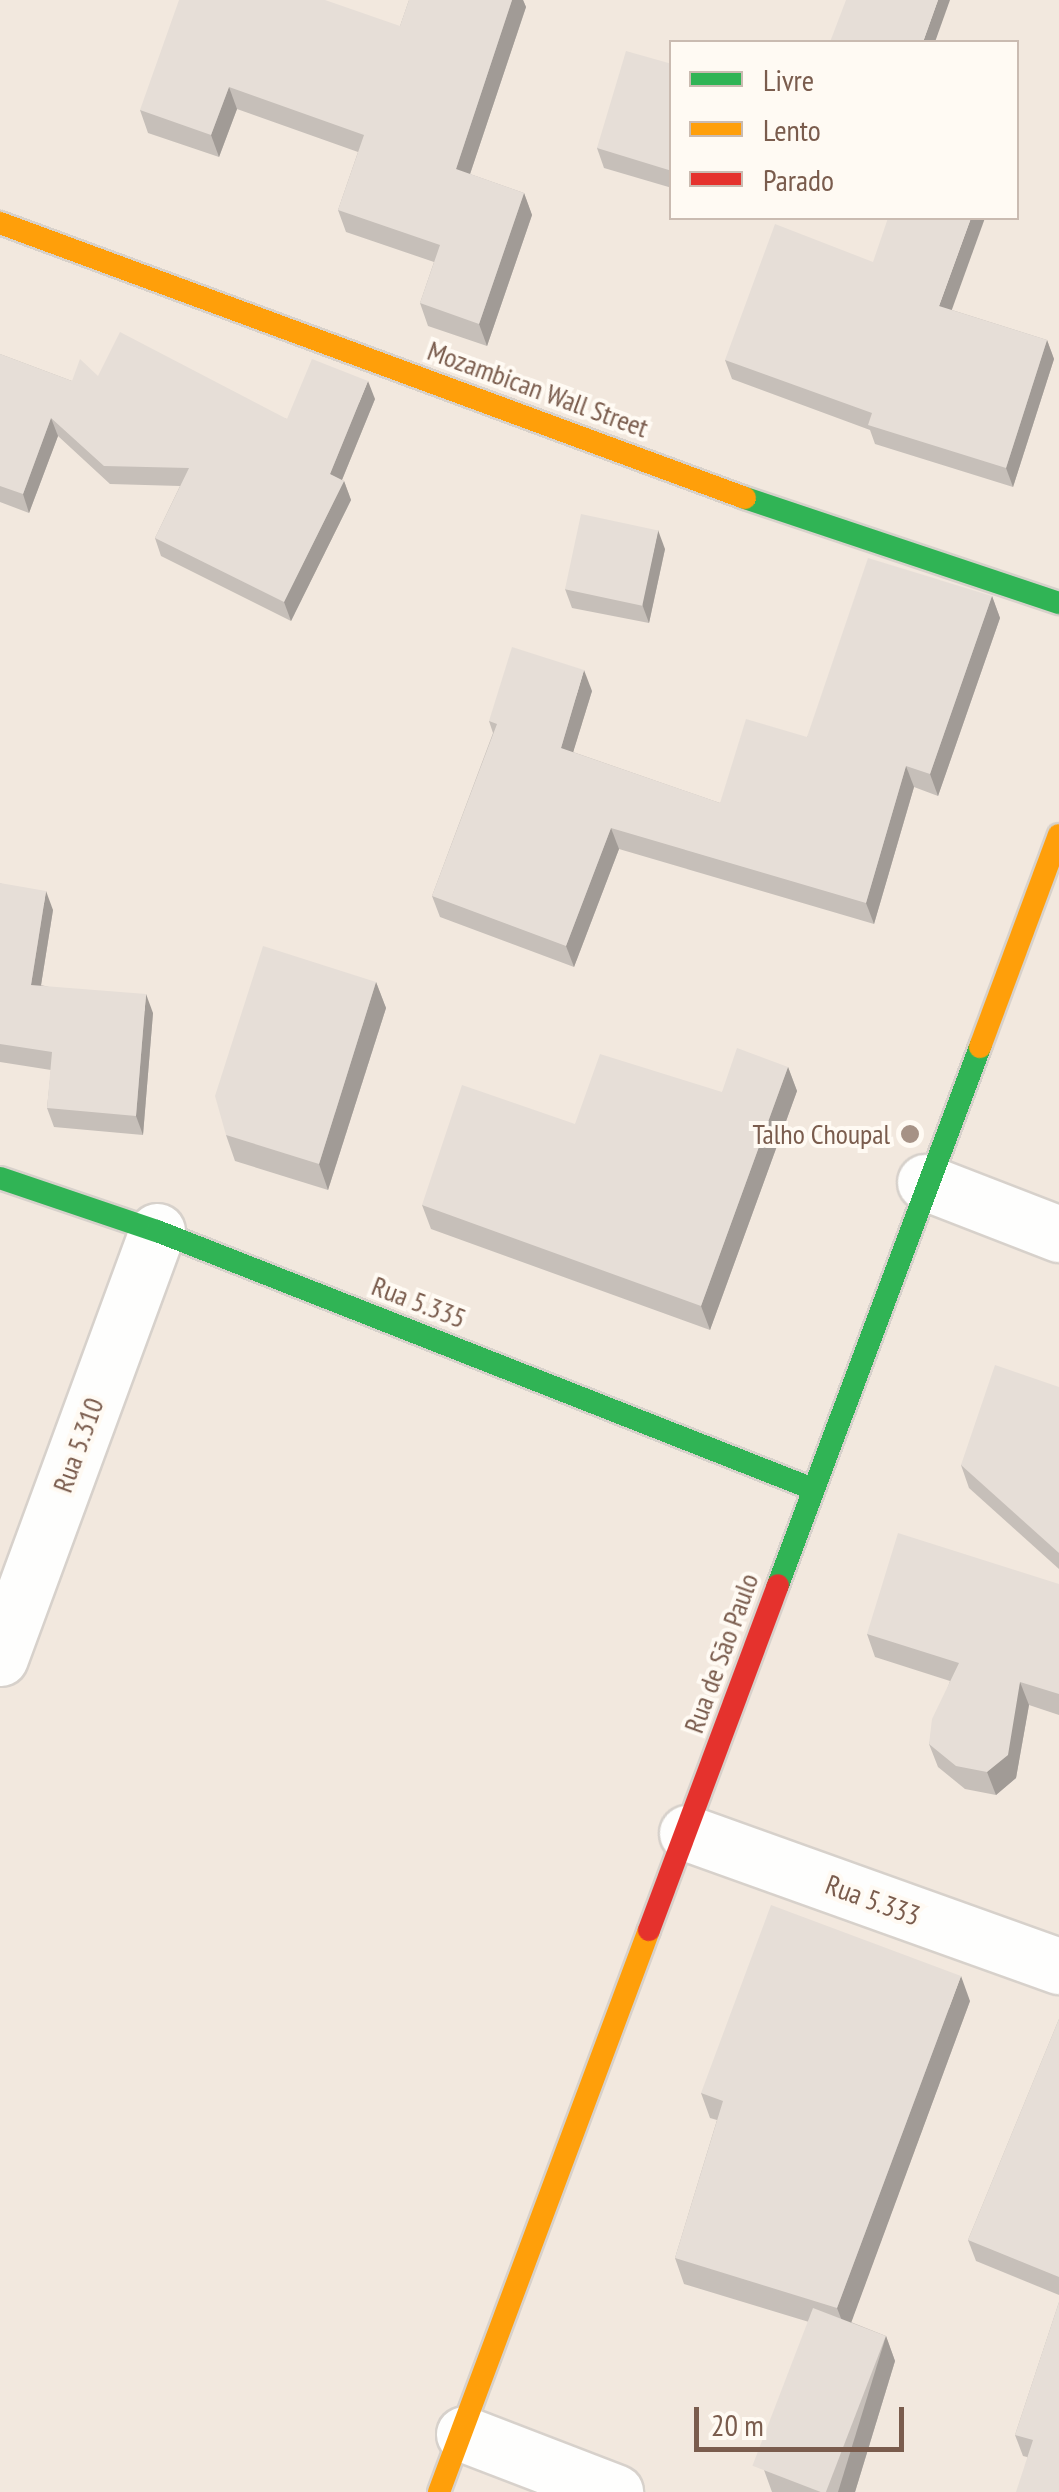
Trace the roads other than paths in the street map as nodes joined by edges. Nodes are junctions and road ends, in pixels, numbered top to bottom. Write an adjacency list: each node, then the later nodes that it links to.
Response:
1 (0, 222): 2 (street, Mozambican Wall Street)
2 (1059, 603)
3 (1059, 835): 5 (street, Rua de São Paulo)
4 (0, 1178): 6 (street, Rua 5.335)
5 (925, 1182): 7 (street); 8 (street, Rua de São Paulo)
6 (157, 1232): 8 (street, Rua 5.335); 9 (street, Rua 5.310)
7 (1059, 1234)
8 (813, 1488): 10 (street, Rua de São Paulo)
9 (0, 1658)
10 (687, 1833): 11 (street, Rua 5.333); 12 (street, Rua de São Paulo)
11 (1059, 1966)
12 (464, 2434): 13 (street, Rua de São Paulo); 14 (street)
13 (439, 2492)
14 (615, 2492)

